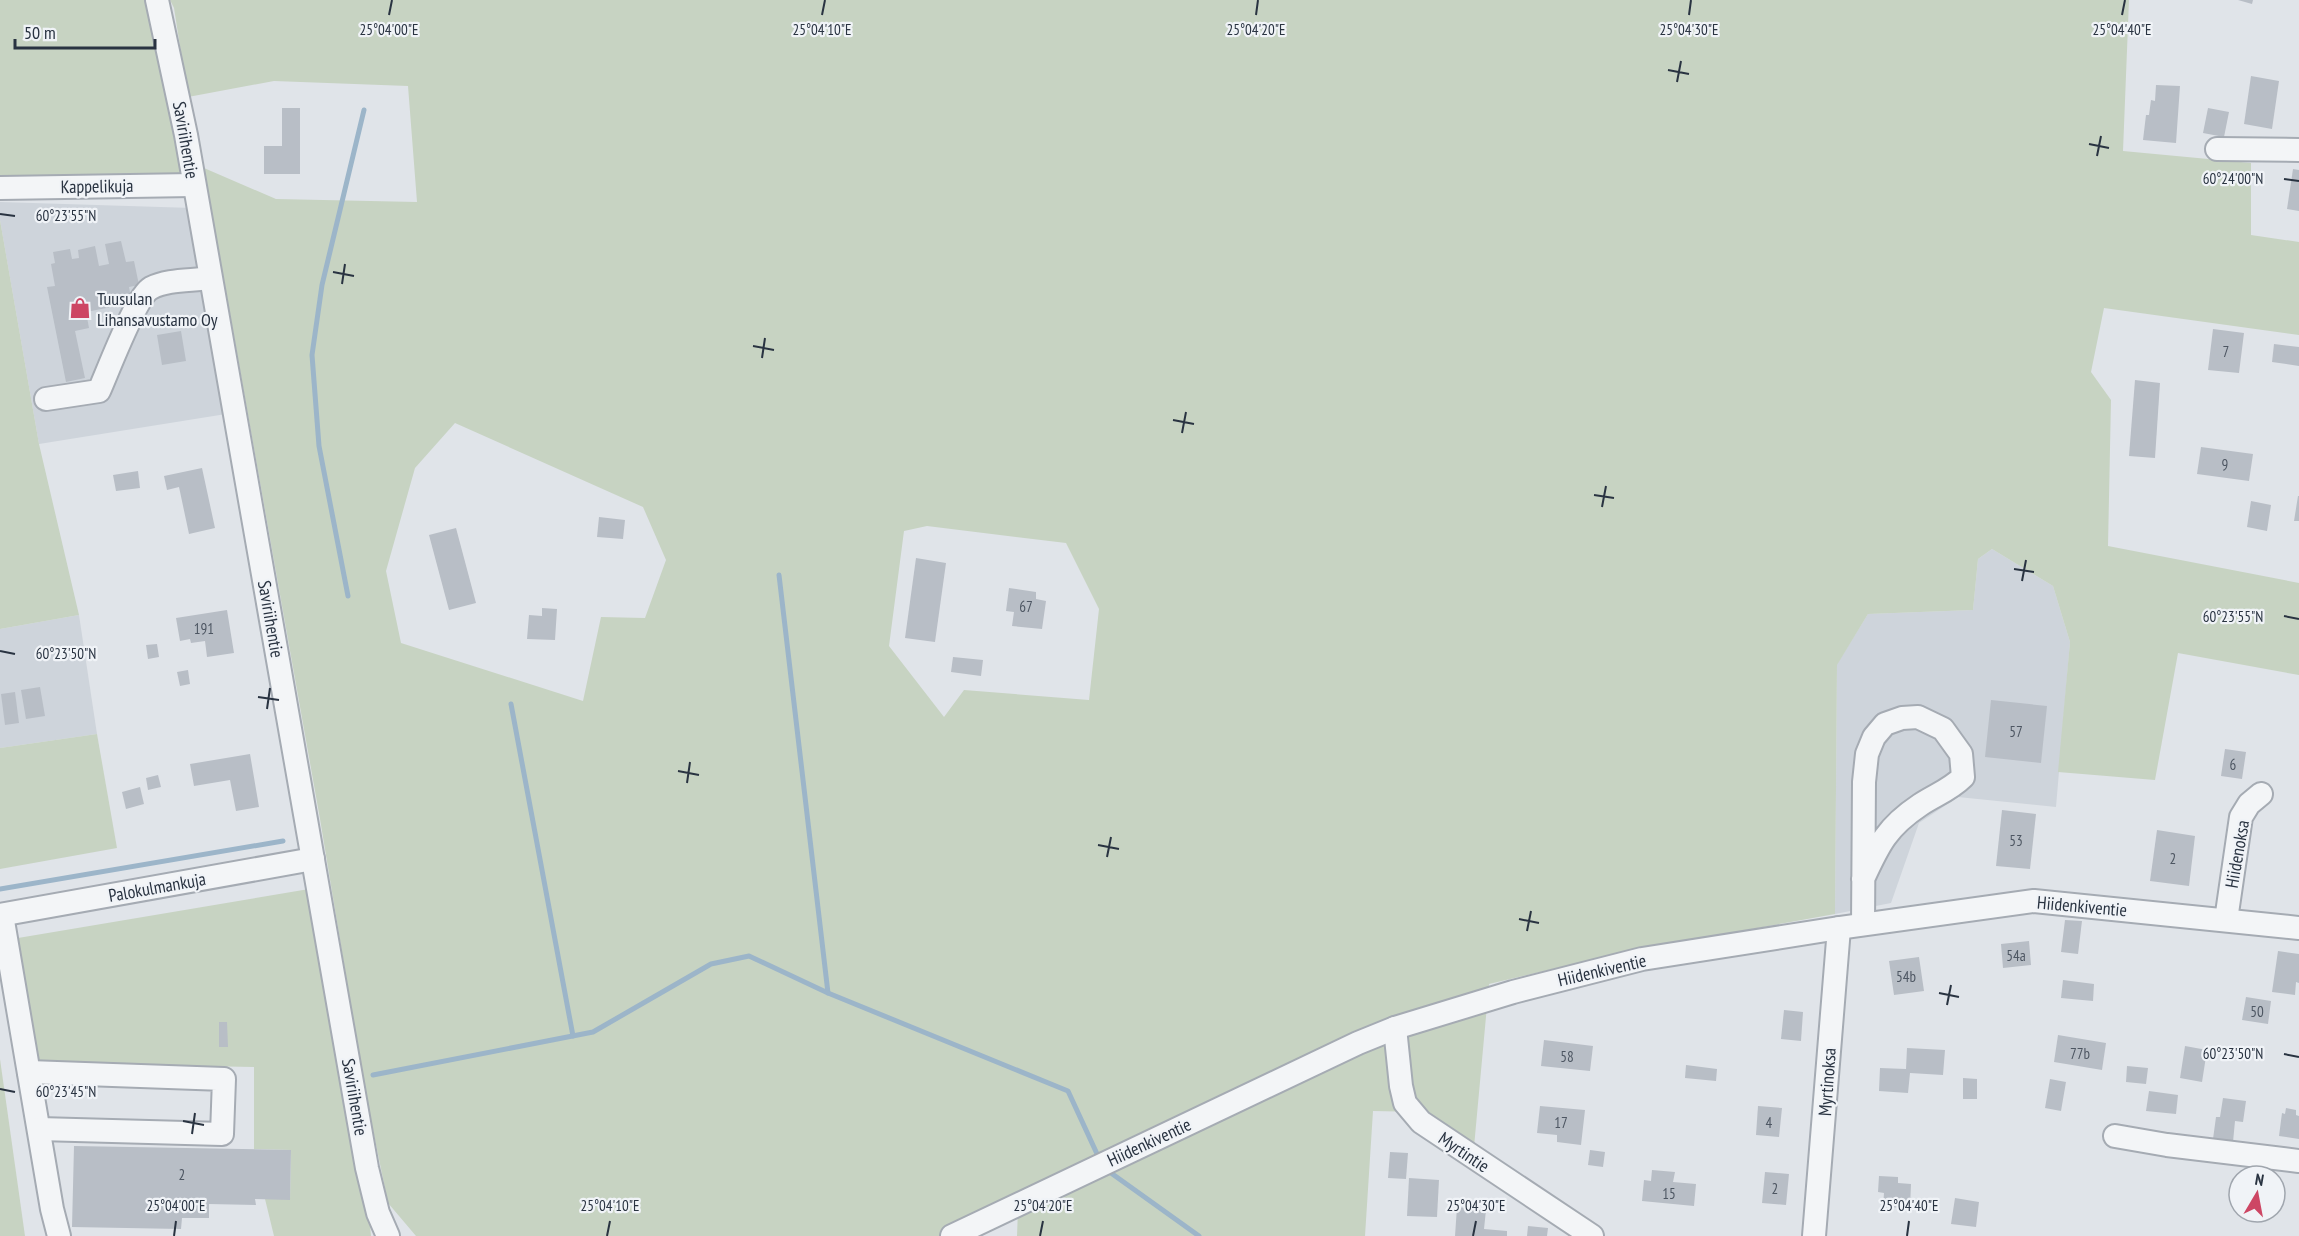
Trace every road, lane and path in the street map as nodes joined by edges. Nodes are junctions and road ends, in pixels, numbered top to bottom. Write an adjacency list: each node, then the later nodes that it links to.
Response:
1 (157, 0): 4 (street, Saviriihentie)
2 (2217, 149): 3 (street)
3 (2299, 150)
4 (194, 185): 5 (street, Kappelikuja); 6 (street, Saviriihentie)
5 (0, 188)
6 (210, 278): 7 (street); 9 (street, Saviriihentie)
7 (46, 399)
8 (2261, 794): 12 (street, Hiidenoksa)
9 (313, 858): 11 (street, Palokulmankuja); 23 (street, Saviriihentie)
10 (1863, 879): 10 (street); 13 (street)
11 (1, 915): 17 (street)
12 (2226, 920): 13 (street, Hiidenkiventie); 15 (street, Hiidenkiventie)
13 (1863, 924): 14 (street, Hiidenkiventie)
14 (1839, 928): 16 (street, Hiidenkiventie); 25 (street, Myrtinoksa)
15 (2299, 928)
16 (1395, 1028): 21 (street, Hiidenkiventie); 24 (street, Myrtintie)
17 (29, 1072): 18 (street); 18 (street)
18 (39, 1129): 22 (street)
19 (2115, 1136): 20 (street)
20 (2299, 1161)
21 (960, 1234)
22 (59, 1236)
23 (388, 1236)
24 (1592, 1236)
25 (1814, 1236)

